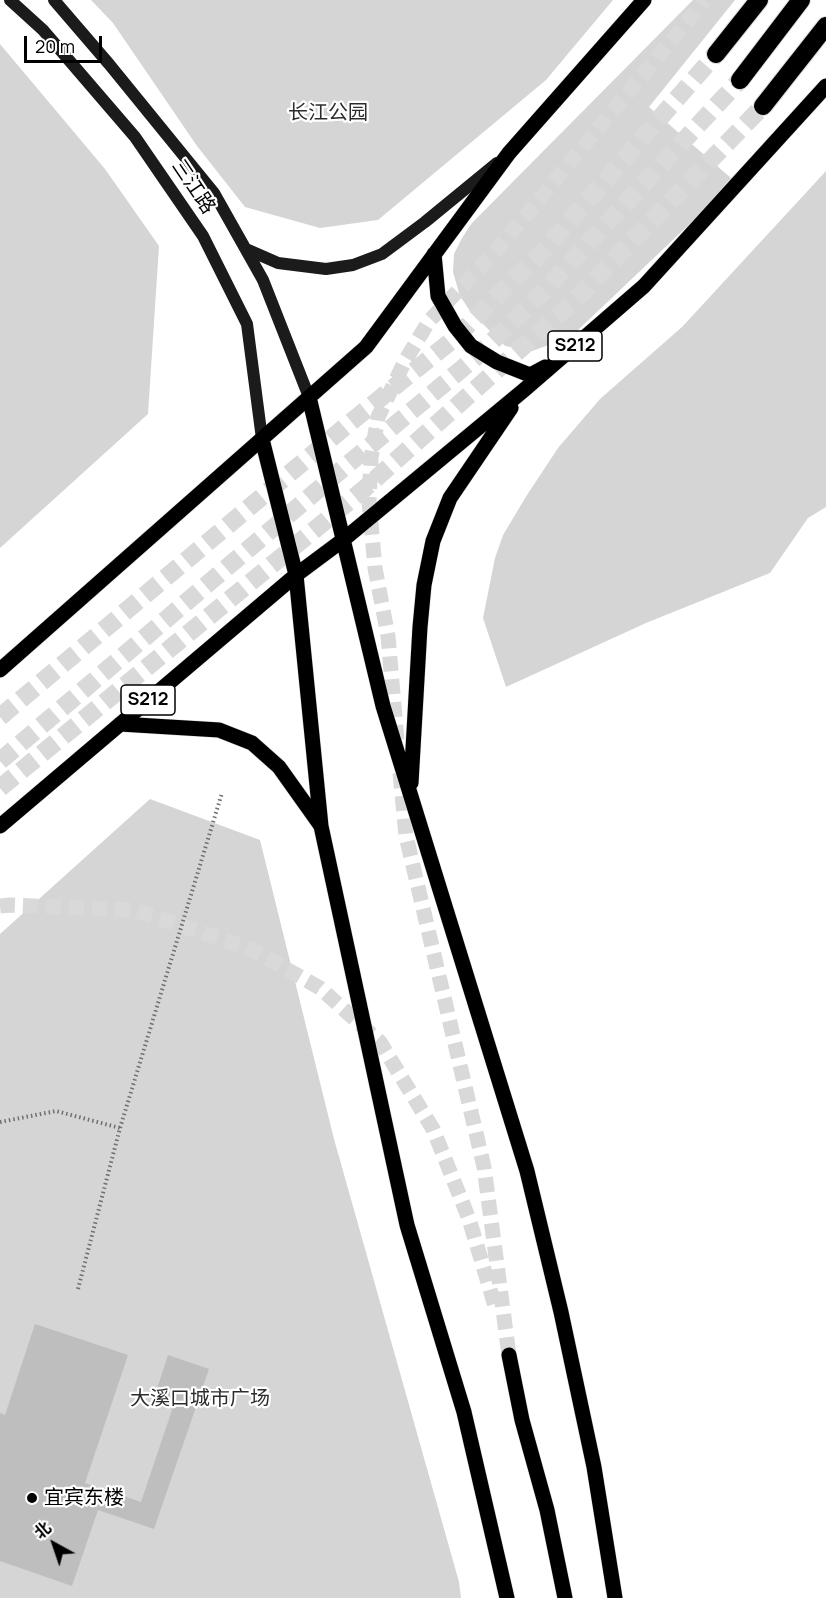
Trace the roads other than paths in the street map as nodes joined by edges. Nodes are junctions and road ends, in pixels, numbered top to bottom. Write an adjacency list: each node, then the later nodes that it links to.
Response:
1 (10, 0): 17 (main road, 三江路)
2 (54, 0): 12 (main road, 三江路)
3 (644, 0): 11 (main road)
4 (759, 0): 7 (highway)
5 (801, 0): 8 (highway)
6 (826, 26): 10 (highway)
7 (716, 54)
8 (740, 80)
9 (826, 86): 14 (main road, S212)
10 (763, 106)
11 (509, 153): 12 (main road); 13 (main road)
12 (246, 249): 16 (main road, 三江路)
13 (434, 254): 14 (main road); 16 (main road)
14 (558, 360): 15 (main road, S212)
15 (524, 390): 18 (main road, S212); 22 (main road)
16 (309, 397): 17 (main road); 18 (main road)
17 (262, 439): 19 (main road); 20 (main road)
18 (342, 540): 19 (main road, S212); 22 (main road)
19 (296, 575): 21 (main road, S212); 24 (main road)
20 (0, 670)
21 (120, 724): 23 (main road, S212); 24 (main road)
22 (411, 795): 28 (main road)
23 (0, 826)
24 (321, 826): 26 (main road)
25 (509, 1356): 27 (main road)
26 (507, 1598)
27 (565, 1598)
28 (615, 1598)

